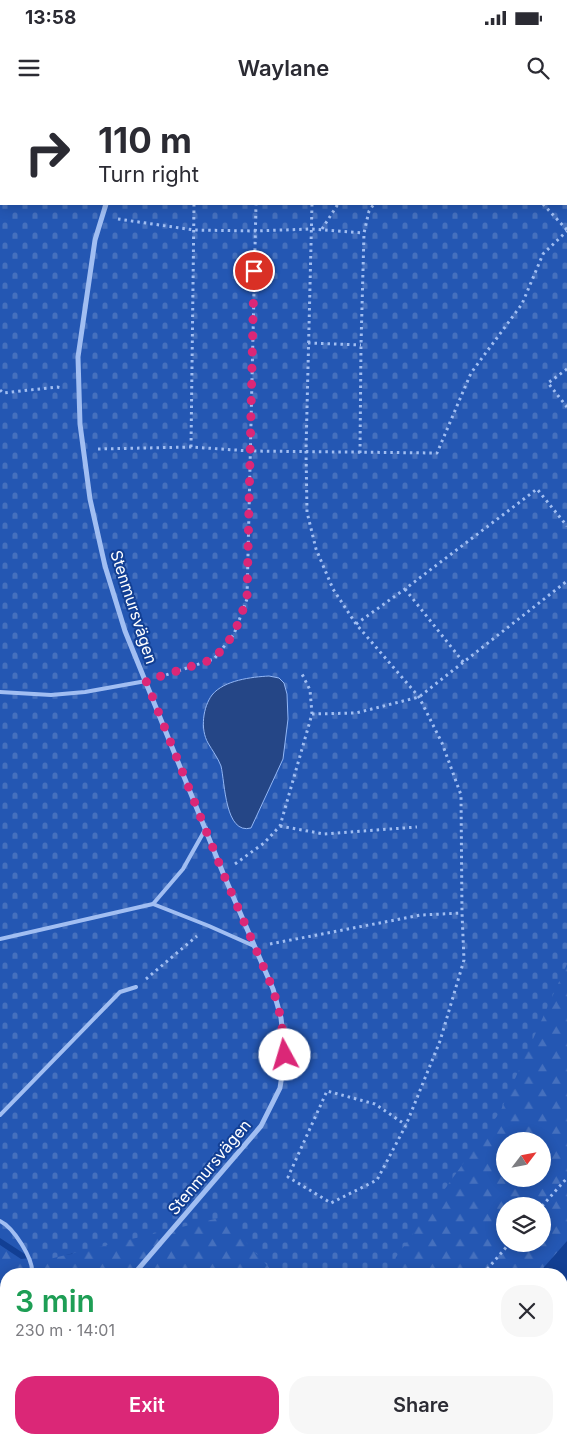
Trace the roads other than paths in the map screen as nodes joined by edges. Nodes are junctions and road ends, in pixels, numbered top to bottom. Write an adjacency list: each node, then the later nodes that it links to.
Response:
1 (106, 205): 2 (street, Stenmursvägen)
2 (146, 681): 3 (lane); 4 (street, Stenmursvägen)
3 (0, 692)
4 (206, 828): 5 (lane); 7 (street, Stenmursvägen)
5 (152, 904): 6 (lane); 7 (lane)
6 (0, 938)
7 (255, 947): 12 (street, Stenmursvägen)
8 (136, 987): 9 (lane)
9 (0, 1116)
10 (0, 1221): 11 (lane)
11 (33, 1268)
12 (139, 1268)

